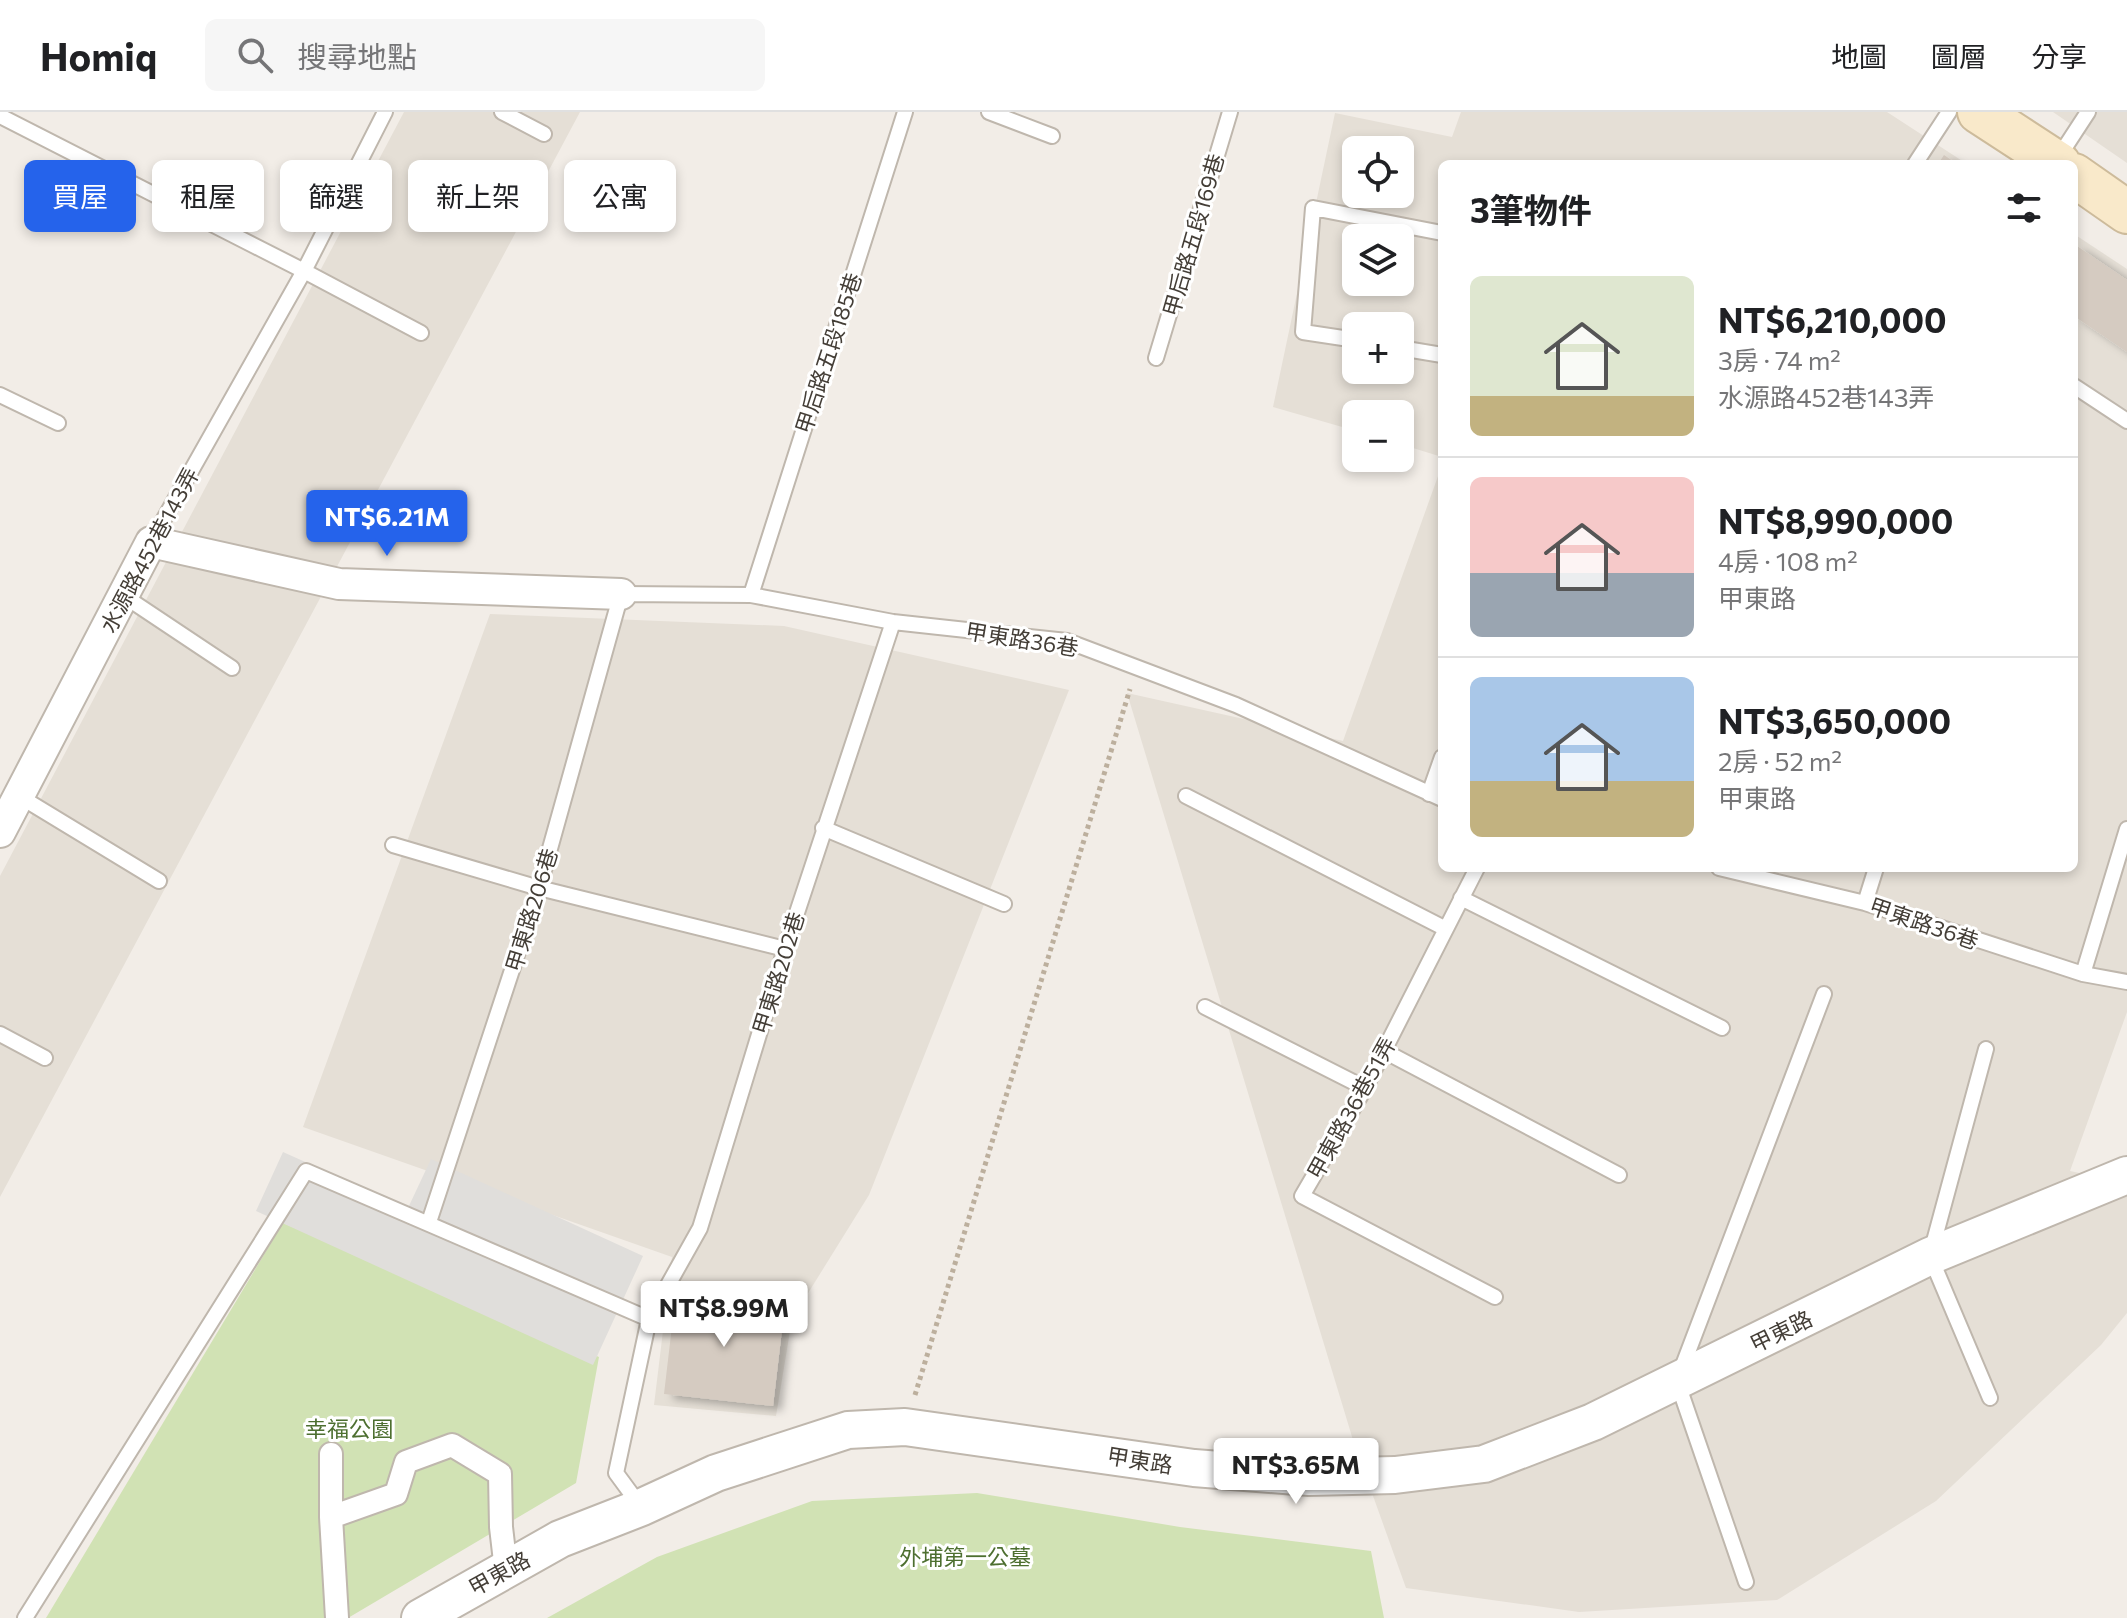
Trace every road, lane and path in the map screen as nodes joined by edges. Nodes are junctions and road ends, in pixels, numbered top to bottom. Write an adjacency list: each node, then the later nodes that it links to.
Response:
1 (385, 112): 18 (lane, 水源路452巷143弄)
2 (502, 112): 10 (lane)
3 (905, 112): 30 (lane, 甲后路五段185巷)
4 (989, 112): 11 (lane)
5 (1230, 112): 23 (lane, 甲后路五段169巷)
6 (1949, 112): 12 (lane)
7 (1979, 112): 13 (main road)
8 (2088, 112): 14 (lane)
9 (0, 116): 18 (lane)
10 (544, 134)
11 (1052, 136)
12 (1918, 160)
13 (2052, 160)
14 (2066, 160)
15 (2078, 178): 16 (main road)
16 (2127, 212)
17 (1438, 232): 20 (lane)
18 (304, 271): 19 (lane); 28 (lane, 水源路452巷143弄)
19 (421, 333)
20 (1342, 338)
21 (1414, 350): 22 (lane)
22 (1438, 354)
23 (1156, 358)
24 (2078, 389): 26 (lane)
25 (0, 395): 27 (lane)
26 (2127, 421)
27 (58, 423)
28 (151, 542): 29 (street); 31 (street, 水源路452巷143弄)
29 (621, 594): 30 (lane, 甲東路36巷); 46 (lane, 甲東路206巷)
30 (751, 595): 32 (lane, 甲東路36巷)
31 (124, 596): 34 (lane); 35 (street, 水源路452巷143弄)
32 (893, 622): 33 (lane, 甲東路36巷); 38 (lane, 甲東路202巷)
33 (1136, 667): 37 (lane, 甲東路36巷); 70 (path)
34 (232, 668)
35 (19, 796): 40 (street, 水源路452巷143弄); 45 (lane)
36 (1186, 796): 50 (lane)
37 (1436, 797)
38 (823, 828): 49 (lane); 51 (lane, 甲東路202巷)
39 (2127, 829): 52 (lane)
40 (0, 832)
41 (393, 845): 46 (lane)
42 (1475, 872): 47 (lane, 甲東路36巷51弄)
43 (1736, 872): 48 (lane, 甲東路36巷)
44 (1875, 872): 48 (lane)
45 (159, 881)
46 (539, 888): 51 (lane); 64 (lane, 甲東路206巷)
47 (1461, 898): 50 (lane, 甲東路36巷51弄); 56 (lane)
48 (1865, 903): 52 (lane, 甲東路36巷)
49 (1004, 904)
50 (1446, 929): 59 (lane, 甲東路36巷51弄)
51 (785, 949): 67 (lane, 甲東路202巷)
52 (2083, 974): 53 (lane, 甲東路36巷)
53 (2127, 982)
54 (1824, 994): 68 (lane)
55 (1205, 1007): 61 (lane)
56 (1722, 1028)
57 (0, 1034): 60 (lane)
58 (1986, 1049): 65 (lane)
59 (1384, 1051): 61 (lane, 甲東路36巷51弄); 62 (lane)
60 (45, 1058)
61 (1365, 1088): 66 (lane, 甲東路36巷51弄)
62 (1619, 1175)
63 (2127, 1175): 65 (street, 甲東路)
64 (429, 1222): 67 (lane); 76 (lane)
65 (1930, 1256): 68 (street, 甲東路); 69 (lane)
66 (1495, 1297)
67 (649, 1319): 72 (lane, 甲東路202巷)
68 (1677, 1381): 70 (street, 甲東路); 75 (lane)
69 (1990, 1398)
70 (905, 1427): 72 (street, 甲東路)
71 (331, 1454): 73 (street)
72 (642, 1507): 74 (street, 甲東路)
73 (331, 1517): 74 (street); 77 (street)
74 (506, 1570): 78 (street, 甲東路)
75 (1746, 1582)
76 (25, 1618)
77 (337, 1618)
78 (420, 1618)

